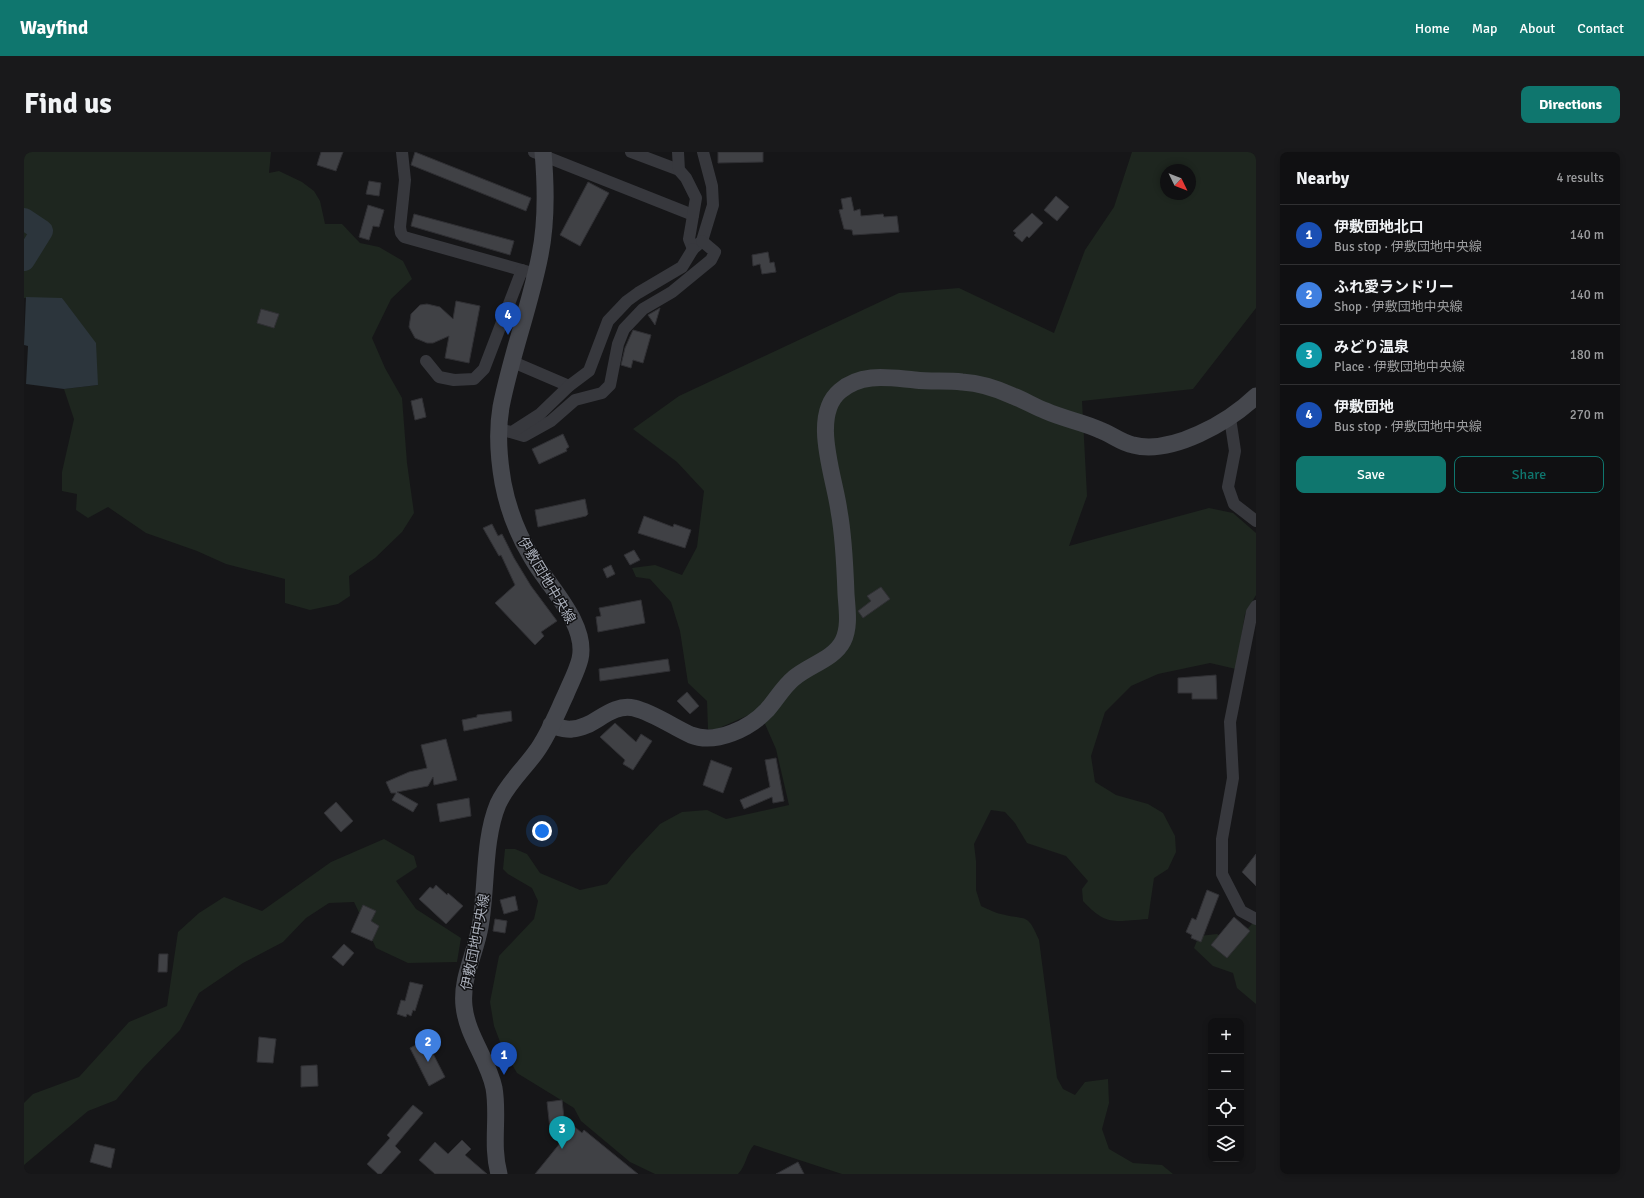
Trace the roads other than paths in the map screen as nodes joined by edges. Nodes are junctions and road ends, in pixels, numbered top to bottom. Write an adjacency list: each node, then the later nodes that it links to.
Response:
1 (402, 152): 9 (street)
2 (631, 152): 6 (street)
3 (678, 152): 6 (street)
4 (703, 152): 8 (street)
5 (540, 153): 7 (street); 9 (street, 伊敷団地中央線)
6 (679, 170): 7 (street)
7 (693, 215): 8 (street)
8 (697, 245): 12 (street); 15 (street)
9 (529, 272): 10 (street); 11 (street, 伊敷団地中央線)
10 (426, 361)
11 (513, 362): 12 (street); 15 (street, 伊敷団地中央線)
12 (570, 386): 15 (street)
13 (1256, 396): 14 (street)
14 (1230, 418): 16 (street); 18 (street)
15 (506, 430): 18 (street, 伊敷団地中央線)
16 (1256, 521)
17 (1256, 606): 19 (street)
18 (551, 726): 20 (street, 伊敷団地中央線)
19 (1256, 919)
20 (499, 1174)

